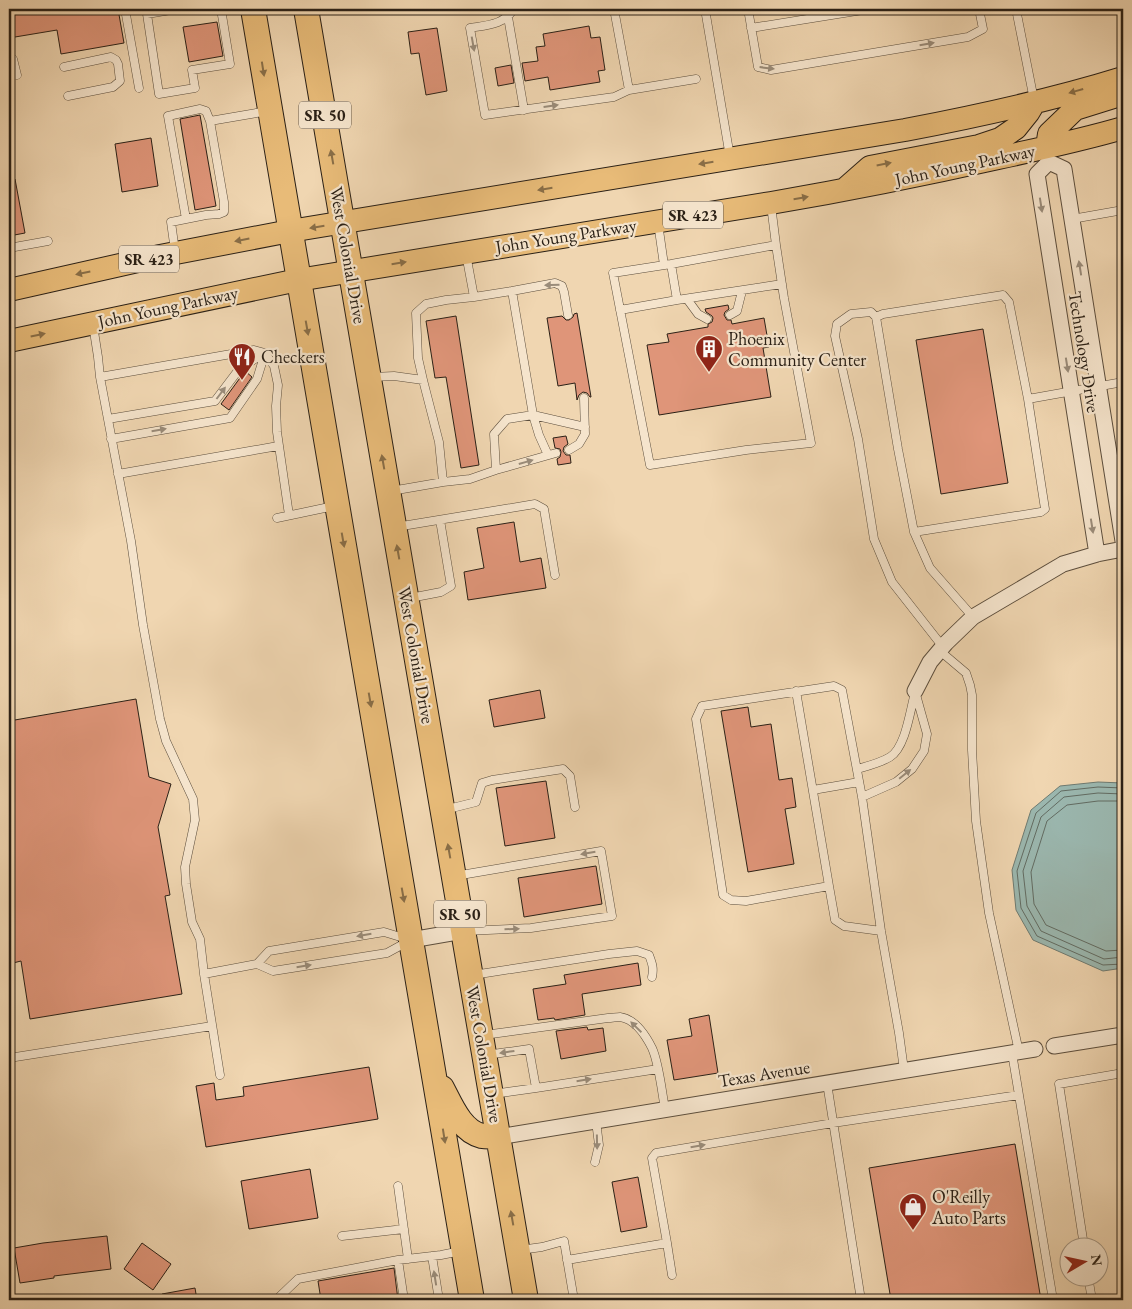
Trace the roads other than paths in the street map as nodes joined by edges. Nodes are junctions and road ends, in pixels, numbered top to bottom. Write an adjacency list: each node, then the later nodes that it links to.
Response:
1 (124, 9): 20 (lane)
2 (177, 9): 3 (lane)
3 (221, 9)
4 (253, 9): 26 (highway, SR 50, one-way to 26)
5 (306, 9): 37 (highway, West Colonial Drive / SR 50, one-way to 5)
6 (514, 9): 13 (lane)
7 (614, 9): 21 (lane)
8 (705, 9): 30 (lane)
9 (748, 9): 14 (lane)
10 (869, 9): 14 (lane)
11 (980, 9): 14 (lane, one-way to 11)
12 (1016, 9): 24 (lane)
13 (508, 17): 25 (lane); 25 (lane, one-way to 25)
14 (751, 28)
15 (9, 60): 17 (lane)
16 (64, 67): 23 (lane)
17 (16, 76)
18 (1123, 78): 24 (main road, SR 423, one-way to 24)
19 (696, 79): 21 (lane)
20 (138, 88)
21 (629, 90): 25 (lane, one-way to 21)
22 (1123, 94): 29 (main road)
23 (68, 96)
24 (1034, 103): 30 (main road, SR 423); 31 (main road, one-way to 24)
25 (524, 110)
26 (270, 111): 27 (lane); 38 (highway, SR 50)
27 (210, 121): 34 (lane); 34 (lane)
28 (1123, 128): 29 (main road, John Young Parkway / SR 423)
29 (1048, 154): 31 (main road, John Young Parkway / SR 423); 35 (street, Technology Drive); 67 (street, Technology Drive, one-way to 67)
30 (730, 158): 37 (main road, SR 423, one-way to 37)
31 (845, 190): 32 (main road, John Young Parkway / SR 423, one-way to 31)
32 (771, 203): 36 (main road, John Young Parkway / SR 423); 40 (lane)
33 (1123, 210): 35 (lane)
34 (186, 219): 43 (lane)
35 (1072, 219): 66 (street, Technology Drive, one-way to 35)
36 (658, 221): 42 (main road, John Young Parkway / SR 423); 44 (lane)
37 (343, 222): 38 (main road, SR 423, one-way to 38); 45 (highway, West Colonial Drive / SR 50)
38 (290, 231): 43 (main road, SR 423, one-way to 43); 46 (highway, SR 50)
39 (48, 241): 41 (lane)
40 (776, 245): 44 (lane); 47 (lane)
41 (9, 248)
42 (466, 252): 45 (main road, John Young Parkway / SR 423, one-way to 42); 51 (lane)
43 (176, 253): 48 (main road, SR 423, one-way to 48)
44 (667, 264): 53 (lane); 54 (lane)
45 (351, 271): 46 (main road, John Young Parkway / SR 423); 63 (highway, West Colonial Drive / SR 50)
46 (298, 280): 59 (main road, John Young Parkway / SR 423); 80 (highway, SR 50, one-way to 80)
47 (782, 284): 50 (lane); 54 (lane)
48 (9, 290)
49 (512, 291): 51 (lane); 55 (lane, one-way to 49); 70 (lane)
50 (742, 291): 52 (lane); 56 (lane)
51 (474, 297): 64 (lane)
52 (687, 299): 53 (lane); 58 (lane)
53 (677, 300): 54 (lane)
54 (620, 310)
55 (568, 315)
56 (730, 315)
57 (876, 317): 69 (lane); 85 (lane); 92 (lane)
58 (707, 319)
59 (93, 323): 60 (main road, John Young Parkway / SR 423, one-way to 59); 62 (lane)
60 (9, 341)
61 (264, 354): 62 (lane); 71 (lane, one-way to 61); 73 (lane, one-way to 61); 74 (lane)
62 (100, 377): 71 (lane)
63 (369, 378): 64 (lane); 79 (highway, West Colonial Drive / SR 50, one-way to 63)
64 (423, 380): 78 (lane)
65 (1123, 382): 66 (lane)
66 (1099, 386): 67 (lane); 86 (street, Technology Drive)
67 (1071, 391): 69 (lane); 88 (street, Technology Drive, one-way to 88)
68 (584, 398): 72 (lane)
69 (1028, 399): 85 (lane)
70 (533, 415): 72 (lane); 76 (lane); 76 (lane, one-way to 70)
71 (108, 418): 73 (lane)
72 (585, 427): 75 (lane)
73 (111, 439): 77 (lane)
74 (278, 446): 77 (lane); 81 (lane)
75 (569, 450)
76 (496, 470): 78 (lane)
77 (118, 474): 107 (lane)
78 (442, 482): 79 (lane)
79 (388, 492): 84 (highway, West Colonial Drive / SR 50)
80 (337, 506): 81 (lane); 105 (highway, SR 50, one-way to 105)
81 (289, 515): 82 (lane)
82 (278, 518)
83 (440, 520): 84 (lane); 89 (lane); 90 (lane)
84 (394, 527): 90 (highway, West Colonial Drive / SR 50, one-way to 84)
85 (914, 532): 91 (lane)
86 (1123, 541)
87 (1123, 549): 88 (street)
88 (1097, 554): 91 (street)
89 (555, 575)
90 (406, 599): 100 (highway, West Colonial Drive / SR 50)
91 (973, 617): 92 (street)
92 (942, 649): 93 (street); 115 (lane)
93 (915, 691): 95 (lane); 98 (lane, one-way to 93)
94 (796, 692): 95 (lane); 97 (lane); 102 (lane)
95 (857, 769): 96 (lane)
96 (859, 782): 97 (lane); 98 (lane)
97 (813, 790): 102 (lane)
98 (862, 797): 104 (lane)
99 (576, 807): 100 (lane)
100 (442, 810): 101 (highway, West Colonial Drive / SR 50, one-way to 100)
101 (454, 876): 103 (highway, West Colonial Drive / SR 50); 103 (lane, one-way to 101)
102 (829, 886): 104 (lane)
103 (463, 931): 105 (street); 108 (highway, West Colonial Drive / SR 50)
104 (881, 931): 118 (lane)
105 (411, 940): 106 (lane, one-way to 105); 106 (lane, one-way to 106); 119 (highway, SR 50)
106 (257, 964): 107 (lane)
107 (204, 974): 110 (lane)
108 (471, 976): 109 (lane); 112 (highway, West Colonial Drive / SR 50)
109 (652, 977)
110 (212, 1026): 116 (lane); 121 (lane)
111 (1123, 1035): 113 (street)
112 (482, 1045): 117 (lane, one-way to 112); 123 (lane, one-way to 112); 124 (highway, West Colonial Drive / SR 50)
113 (1054, 1046)
114 (1035, 1049): 115 (street, Texas Avenue)
115 (1016, 1052): 118 (street, Texas Avenue); 125 (lane)
116 (9, 1058)
117 (658, 1069): 123 (lane, one-way to 117); 126 (lane)
118 (904, 1070): 122 (street, Texas Avenue)
119 (433, 1071): 129 (highway); 137 (highway, SR 50, one-way to 137)
120 (1123, 1073): 134 (lane)
121 (220, 1075)
122 (827, 1083): 126 (street, Texas Avenue); 128 (lane)
123 (536, 1088): 124 (lane)
124 (491, 1094): 129 (highway, West Colonial Drive / SR 50)
125 (1019, 1095): 128 (lane); 153 (lane)
126 (665, 1109): 127 (street, Texas Avenue)
127 (596, 1121): 129 (street, Texas Avenue); 130 (lane, one-way to 130)
128 (833, 1123): 135 (lane, one-way to 128); 152 (lane)
129 (498, 1137): 136 (highway, West Colonial Drive / SR 50, one-way to 129)
130 (595, 1162)
131 (398, 1186): 132 (lane)
132 (404, 1229): 133 (lane); 139 (lane)
133 (342, 1236)
134 (1082, 1236)
135 (667, 1243): 141 (lane); 142 (lane)
136 (518, 1250): 141 (lane); 150 (highway, West Colonial Drive / SR 50)
137 (463, 1251): 138 (lane); 149 (highway, SR 50)
138 (432, 1256): 139 (lane); 148 (lane, one-way to 138)
139 (408, 1259): 140 (lane)
140 (398, 1260): 144 (lane); 147 (lane)
141 (567, 1260): 151 (lane)
142 (672, 1275)
143 (1090, 1286): 154 (lane)
144 (288, 1289): 145 (lane); 146 (lane)
145 (276, 1300)
146 (289, 1300)
147 (404, 1300)
148 (439, 1300)
149 (472, 1300)
150 (526, 1300)
151 (574, 1300)
152 (861, 1300)
153 (1053, 1300)
154 (1092, 1300)

